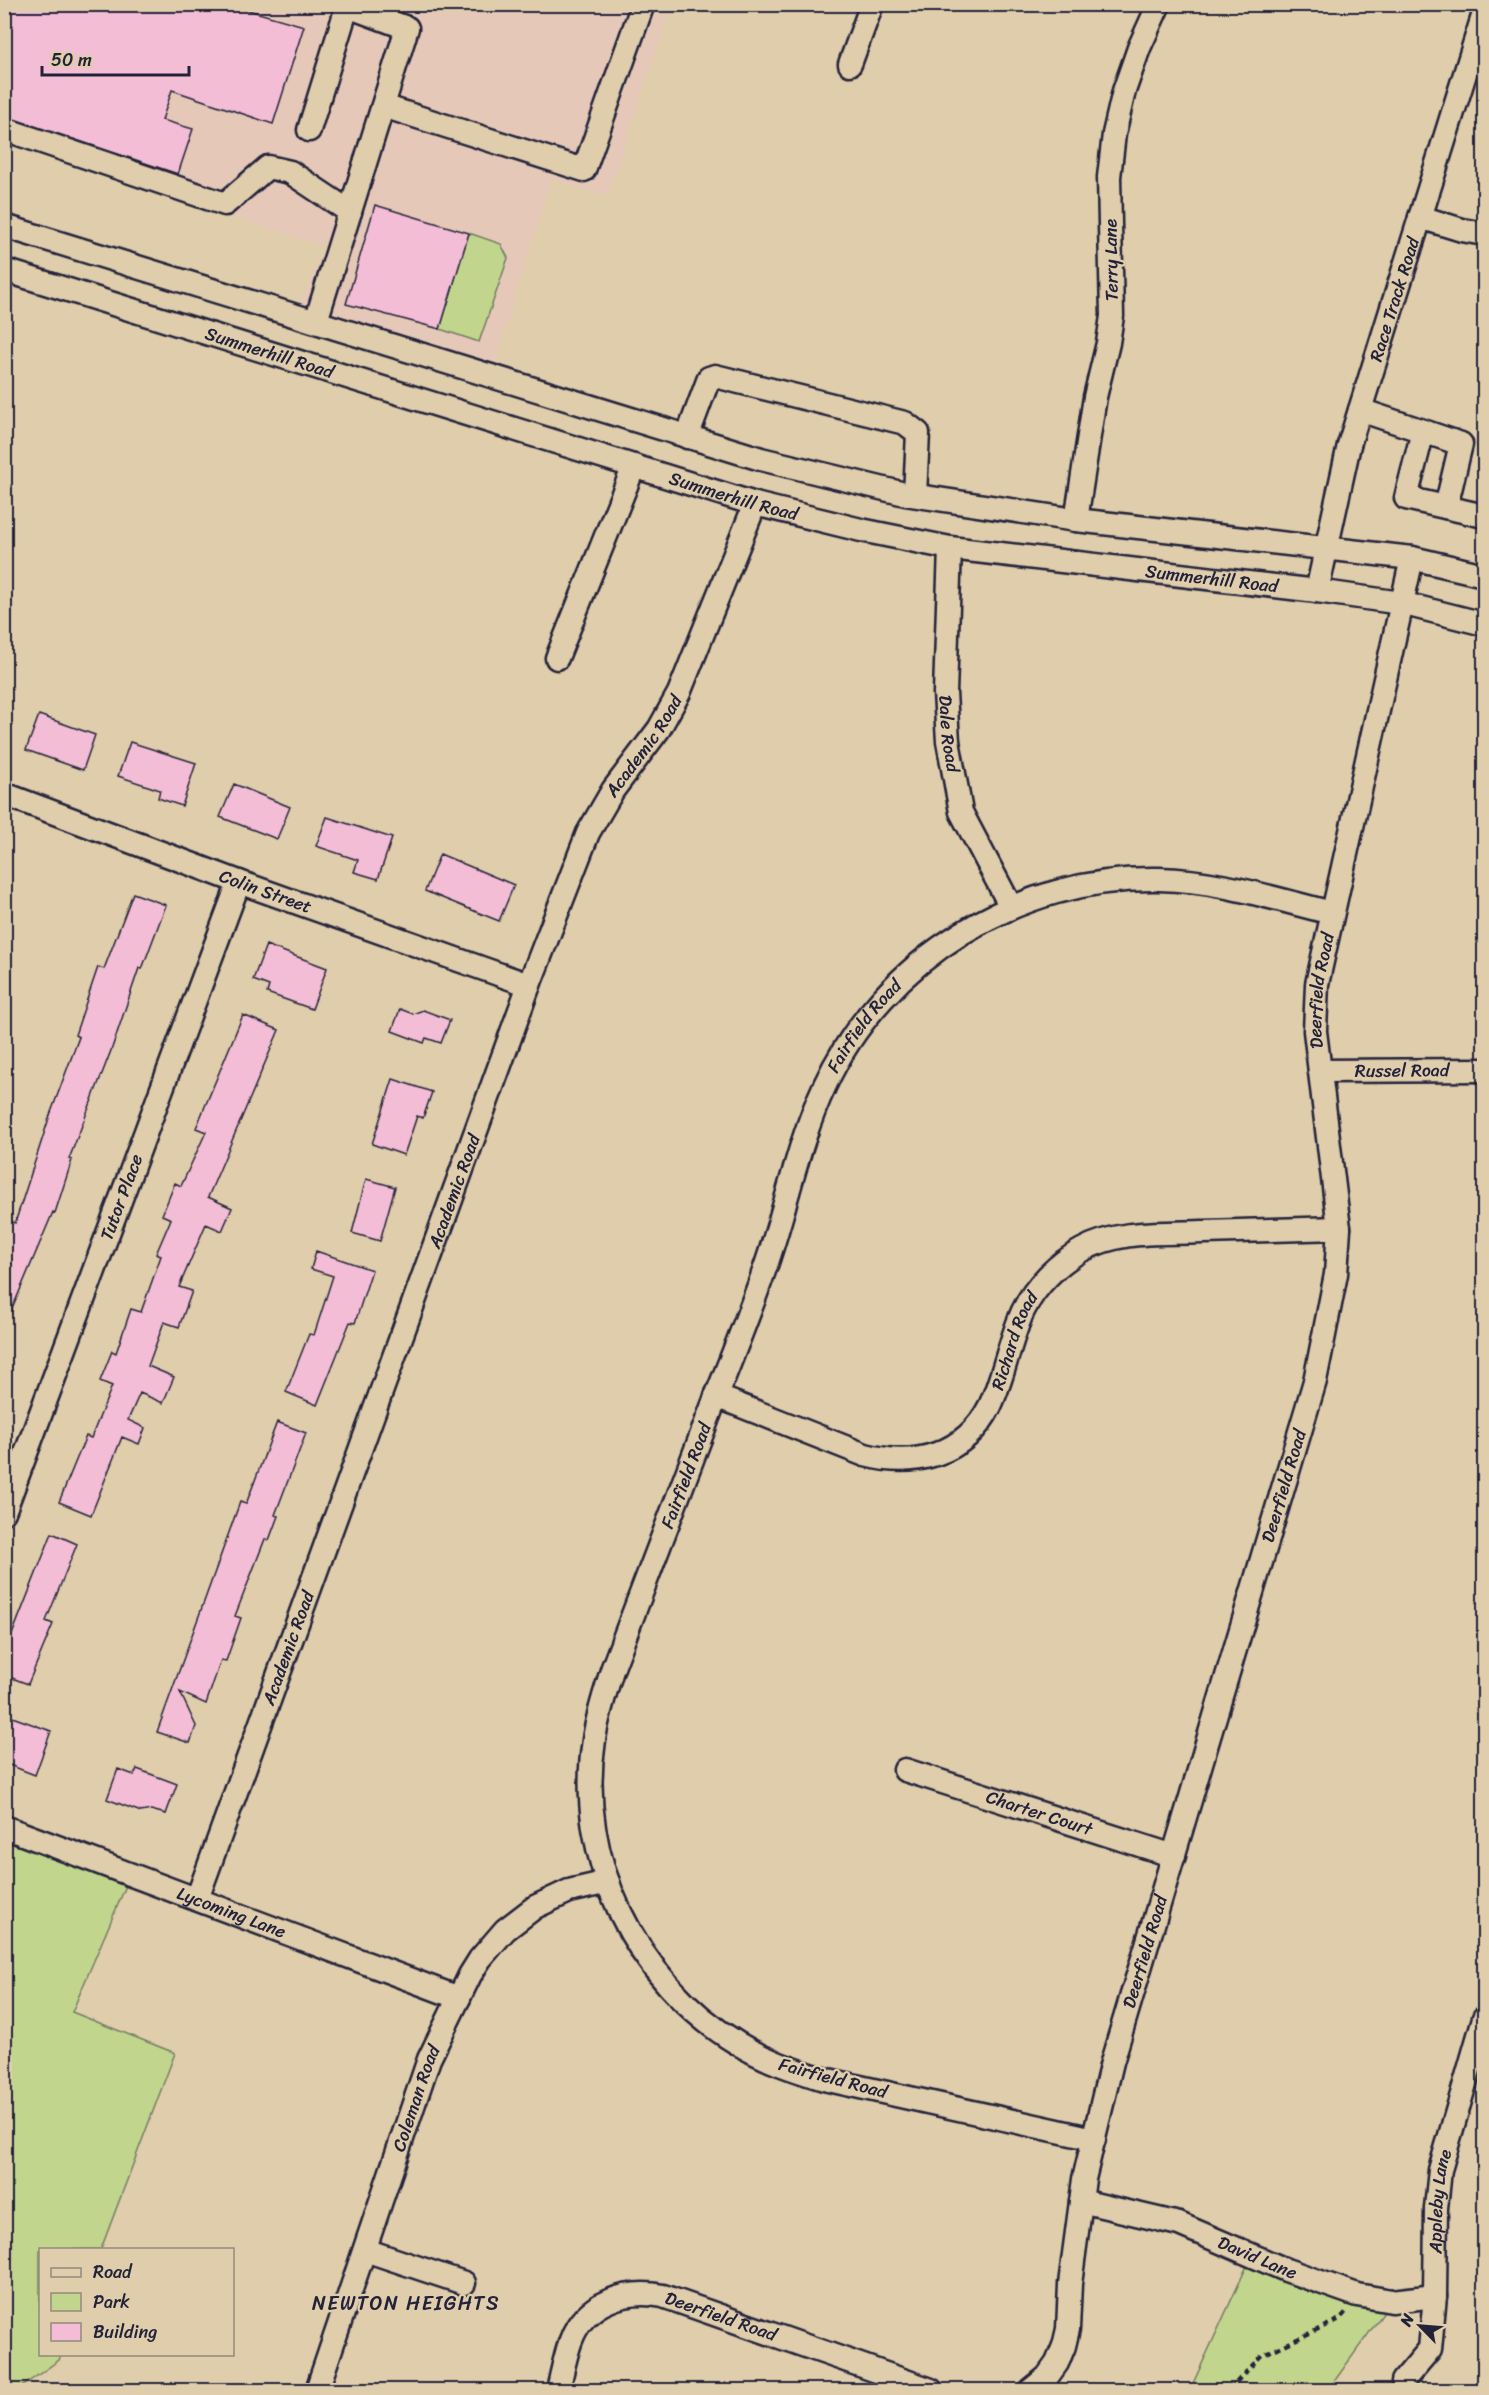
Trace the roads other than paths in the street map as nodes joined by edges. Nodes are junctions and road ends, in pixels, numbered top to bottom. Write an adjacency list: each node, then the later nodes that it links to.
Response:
1 (643, 4): 7 (street)
2 (872, 4): 6 (street)
3 (1159, 4): 24 (street, Terry Lane)
4 (345, 6): 7 (street); 9 (street)
5 (1485, 13): 11 (street, Race Track Road)
6 (850, 64)
7 (383, 106): 10 (street)
8 (4, 129): 10 (street)
9 (309, 130)
10 (350, 213): 15 (street)
11 (1420, 218): 13 (street); 16 (street, Race Track Road)
12 (4, 226): 15 (street)
13 (1485, 234)
14 (4, 270): 19 (street, Summerhill Road)
15 (316, 321): 18 (street)
16 (1360, 410): 17 (street); 26 (street, Race Track Road)
17 (1423, 431): 22 (street); 22 (street)
18 (687, 437): 20 (street); 20 (street)
19 (634, 466): 21 (street, Summerhill Road); 32 (street)
20 (915, 495): 24 (street)
21 (755, 504): 25 (street, Summerhill Road); 37 (street, Academic Road)
22 (1446, 507): 23 (street)
23 (1485, 516)
24 (1076, 520): 26 (street)
25 (950, 548): 29 (street, Summerhill Road); 35 (street, Dale Road)
26 (1327, 548): 27 (street); 29 (street, Race Track Road)
27 (1412, 558): 28 (street); 30 (street, Deerfield Road)
28 (1485, 575)
29 (1317, 591): 30 (street, Summerhill Road)
30 (1401, 603): 31 (street, Summerhill Road); 36 (street, Deerfield Road)
31 (1485, 624)
32 (557, 658)
33 (4, 794): 34 (street, Colin Street)
34 (239, 882): 37 (street, Colin Street); 42 (street, Tutor Place)
35 (1011, 907): 36 (street, Fairfield Road); 41 (street, Fairfield Road)
36 (1332, 913): 39 (street, Deerfield Road)
37 (529, 985): 47 (street, Academic Road)
38 (1485, 1070): 39 (street, Russel Road)
39 (1320, 1071): 40 (street, Deerfield Road)
40 (1339, 1228): 41 (street, Richard Road); 45 (street, Deerfield Road)
41 (717, 1396): 46 (street, Fairfield Road)
42 (4, 1512)
43 (905, 1770): 45 (street, Charter Court)
44 (4, 1827): 47 (street, Lycoming Lane)
45 (1174, 1856): 50 (street, Deerfield Road)
46 (608, 1881): 48 (street, Coleman Road); 50 (street, Fairfield Road)
47 (198, 1899): 48 (street, Lycoming Lane)
48 (459, 1998): 52 (street, Coleman Road)
49 (1485, 2018): 54 (street, Appleby Lane)
50 (1094, 2139): 51 (street, Deerfield Road)
51 (1081, 2201): 54 (street, David Lane); 60 (street, Deerfield Road)
52 (364, 2250): 53 (street); 57 (street, Coleman Road)
53 (464, 2283)
54 (1435, 2296): 56 (street, Appleby Lane)
55 (876, 2381): 58 (street, Deerfield Road); 59 (street, Deerfield Road)
56 (1403, 2381)
57 (317, 2391)
58 (558, 2391)
59 (931, 2391)
60 (1031, 2391)

